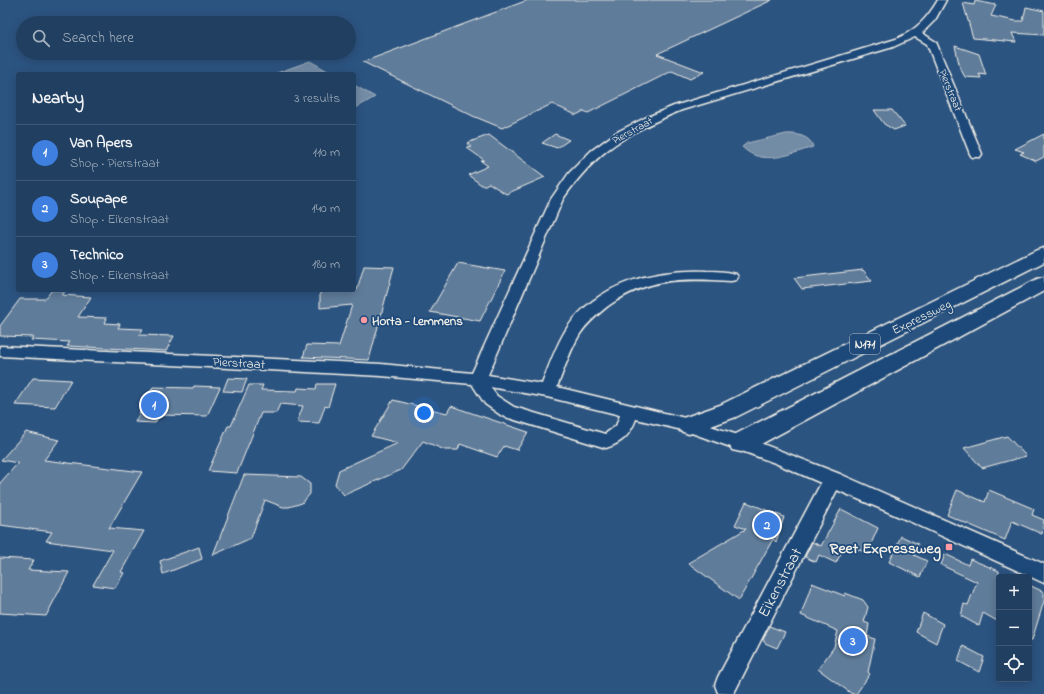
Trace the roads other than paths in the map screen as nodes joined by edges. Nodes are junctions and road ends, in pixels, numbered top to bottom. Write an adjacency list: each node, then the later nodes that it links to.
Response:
1 (942, 0): 2 (street, Pierstraat)
2 (916, 34): 3 (street, Pierstraat); 8 (street, Pierstraat)
3 (976, 154)
4 (1044, 254): 11 (highway, Expressweg / N171)
5 (731, 277): 9 (street)
6 (1044, 283): 12 (highway, Expressweg / N171)
7 (0, 351): 8 (street, Pierstraat)
8 (478, 379): 9 (street, Pierstraat); 10 (street)
9 (547, 391): 10 (street, Pierstraat)
10 (630, 410): 11 (street)
11 (689, 425): 12 (street)
12 (741, 443): 13 (street)
13 (833, 479): 14 (street); 15 (street, Eikenstraat)
14 (1044, 574)
15 (726, 685)

